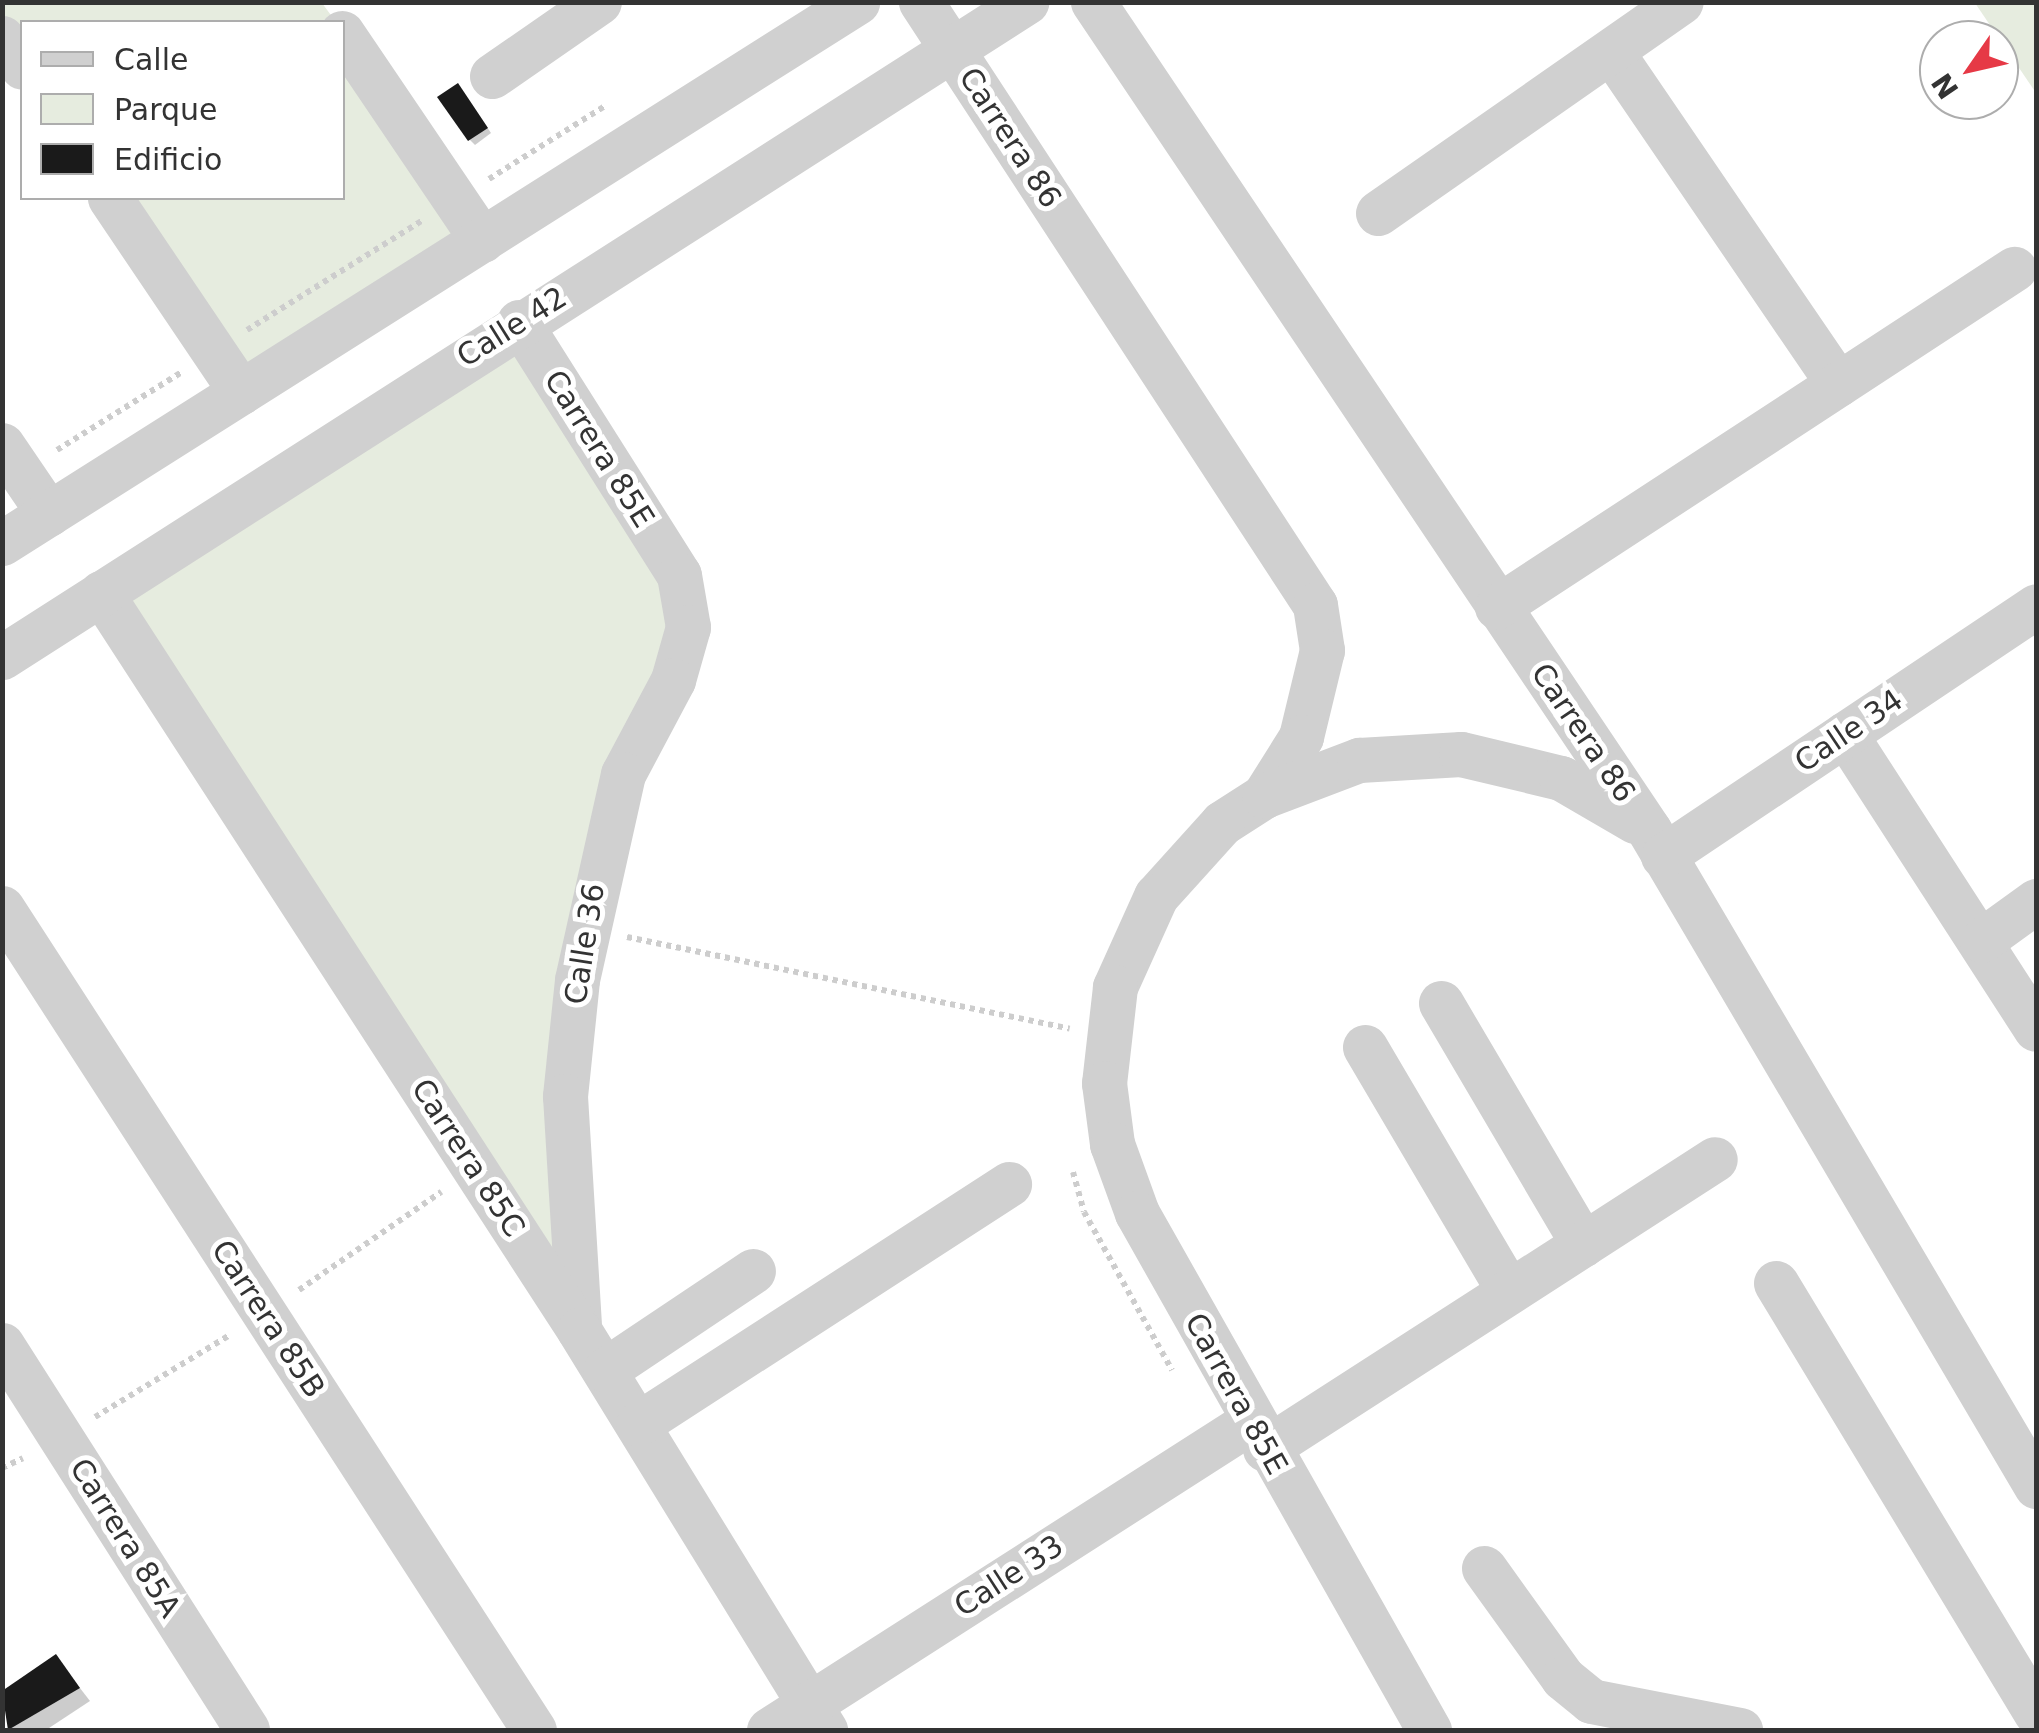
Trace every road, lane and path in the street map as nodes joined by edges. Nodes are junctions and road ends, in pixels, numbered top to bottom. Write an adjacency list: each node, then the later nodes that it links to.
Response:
1 (857, 2): 17 (street)
2 (921, 2): 10 (street, Carrera 86)
3 (1026, 2): 10 (street, Calle 42)
4 (1093, 2): 28 (street, Carrera 86)
5 (1681, 2): 9 (street)
6 (614, 8): 12 (street)
7 (345, 37): 15 (street)
8 (2, 38): 11 (street)
9 (1611, 51): 16 (street); 21 (street)
10 (954, 52): 19 (street, Calle 42); 32 (street, Carrera 86)
11 (20, 65)
12 (492, 76)
13 (622, 96): 15 (path)
14 (111, 200): 20 (street)
15 (455, 200): 17 (street); 20 (path)
16 (1378, 213)
17 (482, 240): 22 (street)
18 (2014, 269): 21 (street)
19 (518, 322): 26 (street, Carrera 85E); 27 (street, Calle 42)
20 (214, 352): 22 (street); 23 (path)
21 (1838, 384): 28 (street)
22 (241, 392): 24 (street)
23 (12, 459): 24 (street)
24 (49, 514): 25 (street)
25 (2, 543)
26 (679, 575): 36 (street, Calle 36)
27 (101, 593): 30 (street, Calle 42); 50 (street, Carrera 85C)
28 (1497, 606): 33 (street, Carrera 86)
29 (2036, 606): 31 (street, Calle 34)
30 (2, 657)
31 (1845, 734): 33 (street, Calle 34); 37 (street)
32 (1264, 796): 33 (street); 41 (street, Carrera 86)
33 (1656, 843): 56 (street, Carrera 86)
34 (2036, 902): 37 (street)
35 (2, 908): 61 (street, Carrera 85B)
36 (586, 929): 41 (path); 50 (street, Calle 36)
37 (1982, 940): 40 (street)
38 (1441, 1003): 46 (street)
39 (1069, 1011): 41 (path)
40 (2036, 1029)
41 (1079, 1037): 55 (street, Carrera 85E)
42 (1365, 1047): 49 (street)
43 (1068, 1152): 53 (path)
44 (1715, 1158): 46 (street, Calle 33)
45 (1009, 1184): 54 (street)
46 (1583, 1244): 49 (street, Calle 33)
47 (753, 1271): 52 (street)
48 (1776, 1284): 58 (street)
49 (1510, 1291): 55 (street, Calle 33)
50 (580, 1330): 52 (street, Carrera 85C)
51 (2, 1345): 60 (street, Carrera 85A)
52 (605, 1370): 54 (street, Carrera 85C)
53 (1176, 1376)
54 (638, 1424): 59 (street, Carrera 85C)
55 (1257, 1436): 59 (street, Calle 33); 63 (street, Carrera 85E)
56 (2036, 1486)
57 (1484, 1568): 64 (street)
58 (2036, 1713)
59 (817, 1718): 62 (street, Calle 33)
60 (247, 1730)
61 (534, 1730)
62 (768, 1730)
63 (1429, 1730)
64 (1740, 1730)

